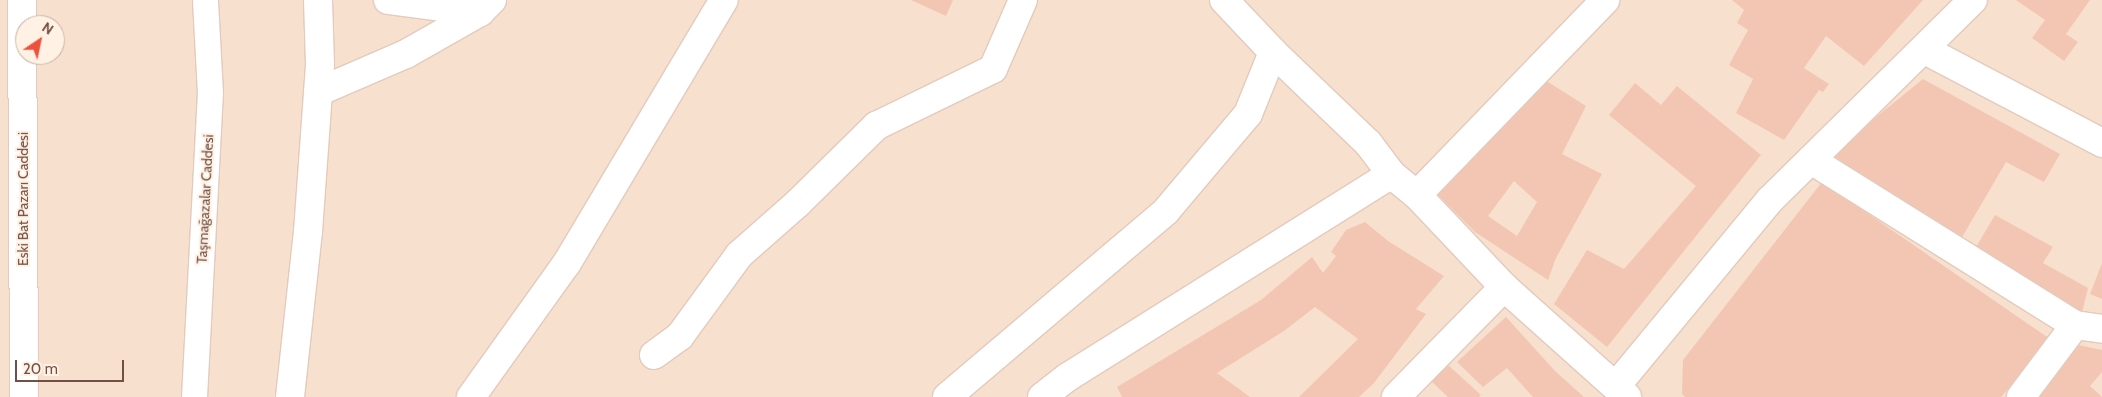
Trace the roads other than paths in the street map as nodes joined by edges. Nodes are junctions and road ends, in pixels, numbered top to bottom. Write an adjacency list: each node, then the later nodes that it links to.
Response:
1 (22, 0): 23 (street, Eski Bat Pazarı Caddesi)
2 (205, 0): 24 (street, Taşmağazalar Caddesi)
3 (318, 0): 13 (street)
4 (388, 0): 10 (street)
5 (724, 0): 26 (street)
6 (1023, 0): 21 (street)
7 (1224, 0): 12 (street)
8 (1605, 0): 17 (street)
9 (1973, 0): 11 (street)
10 (486, 6): 13 (street)
11 (1925, 50): 14 (street); 15 (street)
12 (1272, 52): 16 (street); 27 (street)
13 (318, 92): 25 (street)
14 (2102, 142)
15 (1811, 160): 19 (street); 22 (street)
16 (1391, 174): 17 (street); 28 (street)
17 (1417, 195): 18 (street)
18 (1504, 287): 22 (street); 29 (street)
19 (2075, 325): 20 (street); 30 (street)
20 (2102, 329)
21 (654, 356)
22 (1622, 392)
23 (24, 397)
24 (194, 397)
25 (290, 397)
26 (471, 397)
27 (947, 397)
28 (1042, 397)
29 (1396, 397)
30 (2021, 397)

